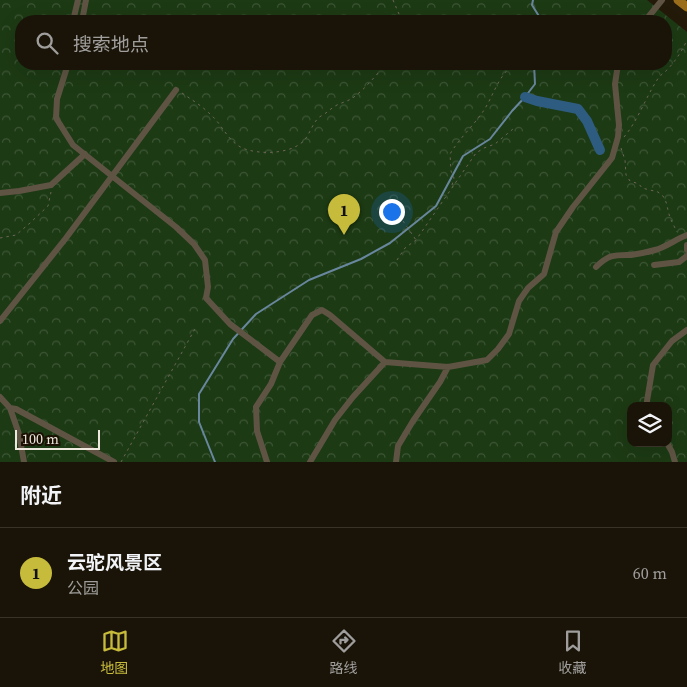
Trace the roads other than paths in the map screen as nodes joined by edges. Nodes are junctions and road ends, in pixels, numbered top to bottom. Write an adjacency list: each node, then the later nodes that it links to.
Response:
1 (78, 0): 6 (street)
2 (86, 0): 7 (street)
3 (662, 0): 8 (street)
4 (678, 0): 5 (main road)
5 (687, 7)
6 (74, 15)
7 (83, 15)
8 (650, 15)
9 (65, 70): 12 (street)
10 (617, 70): 25 (street)
11 (176, 90): 13 (street)
12 (85, 154): 13 (street); 14 (street)
13 (112, 175): 21 (street); 23 (street)
14 (0, 193)
15 (684, 236): 20 (street)
16 (687, 244): 17 (street)
17 (687, 250)
18 (687, 256): 19 (street)
19 (654, 265)
20 (596, 267)
21 (0, 320)
22 (687, 330): 27 (street)
23 (280, 362): 24 (street); 32 (street)
24 (385, 362): 25 (street); 33 (street)
25 (448, 367): 34 (street)
26 (0, 397): 28 (street)
27 (647, 402)
28 (10, 408): 30 (street); 31 (street)
29 (669, 447): 35 (street)
30 (24, 462)
31 (114, 462)
32 (267, 462)
33 (310, 462)
34 (396, 462)
35 (675, 462)

